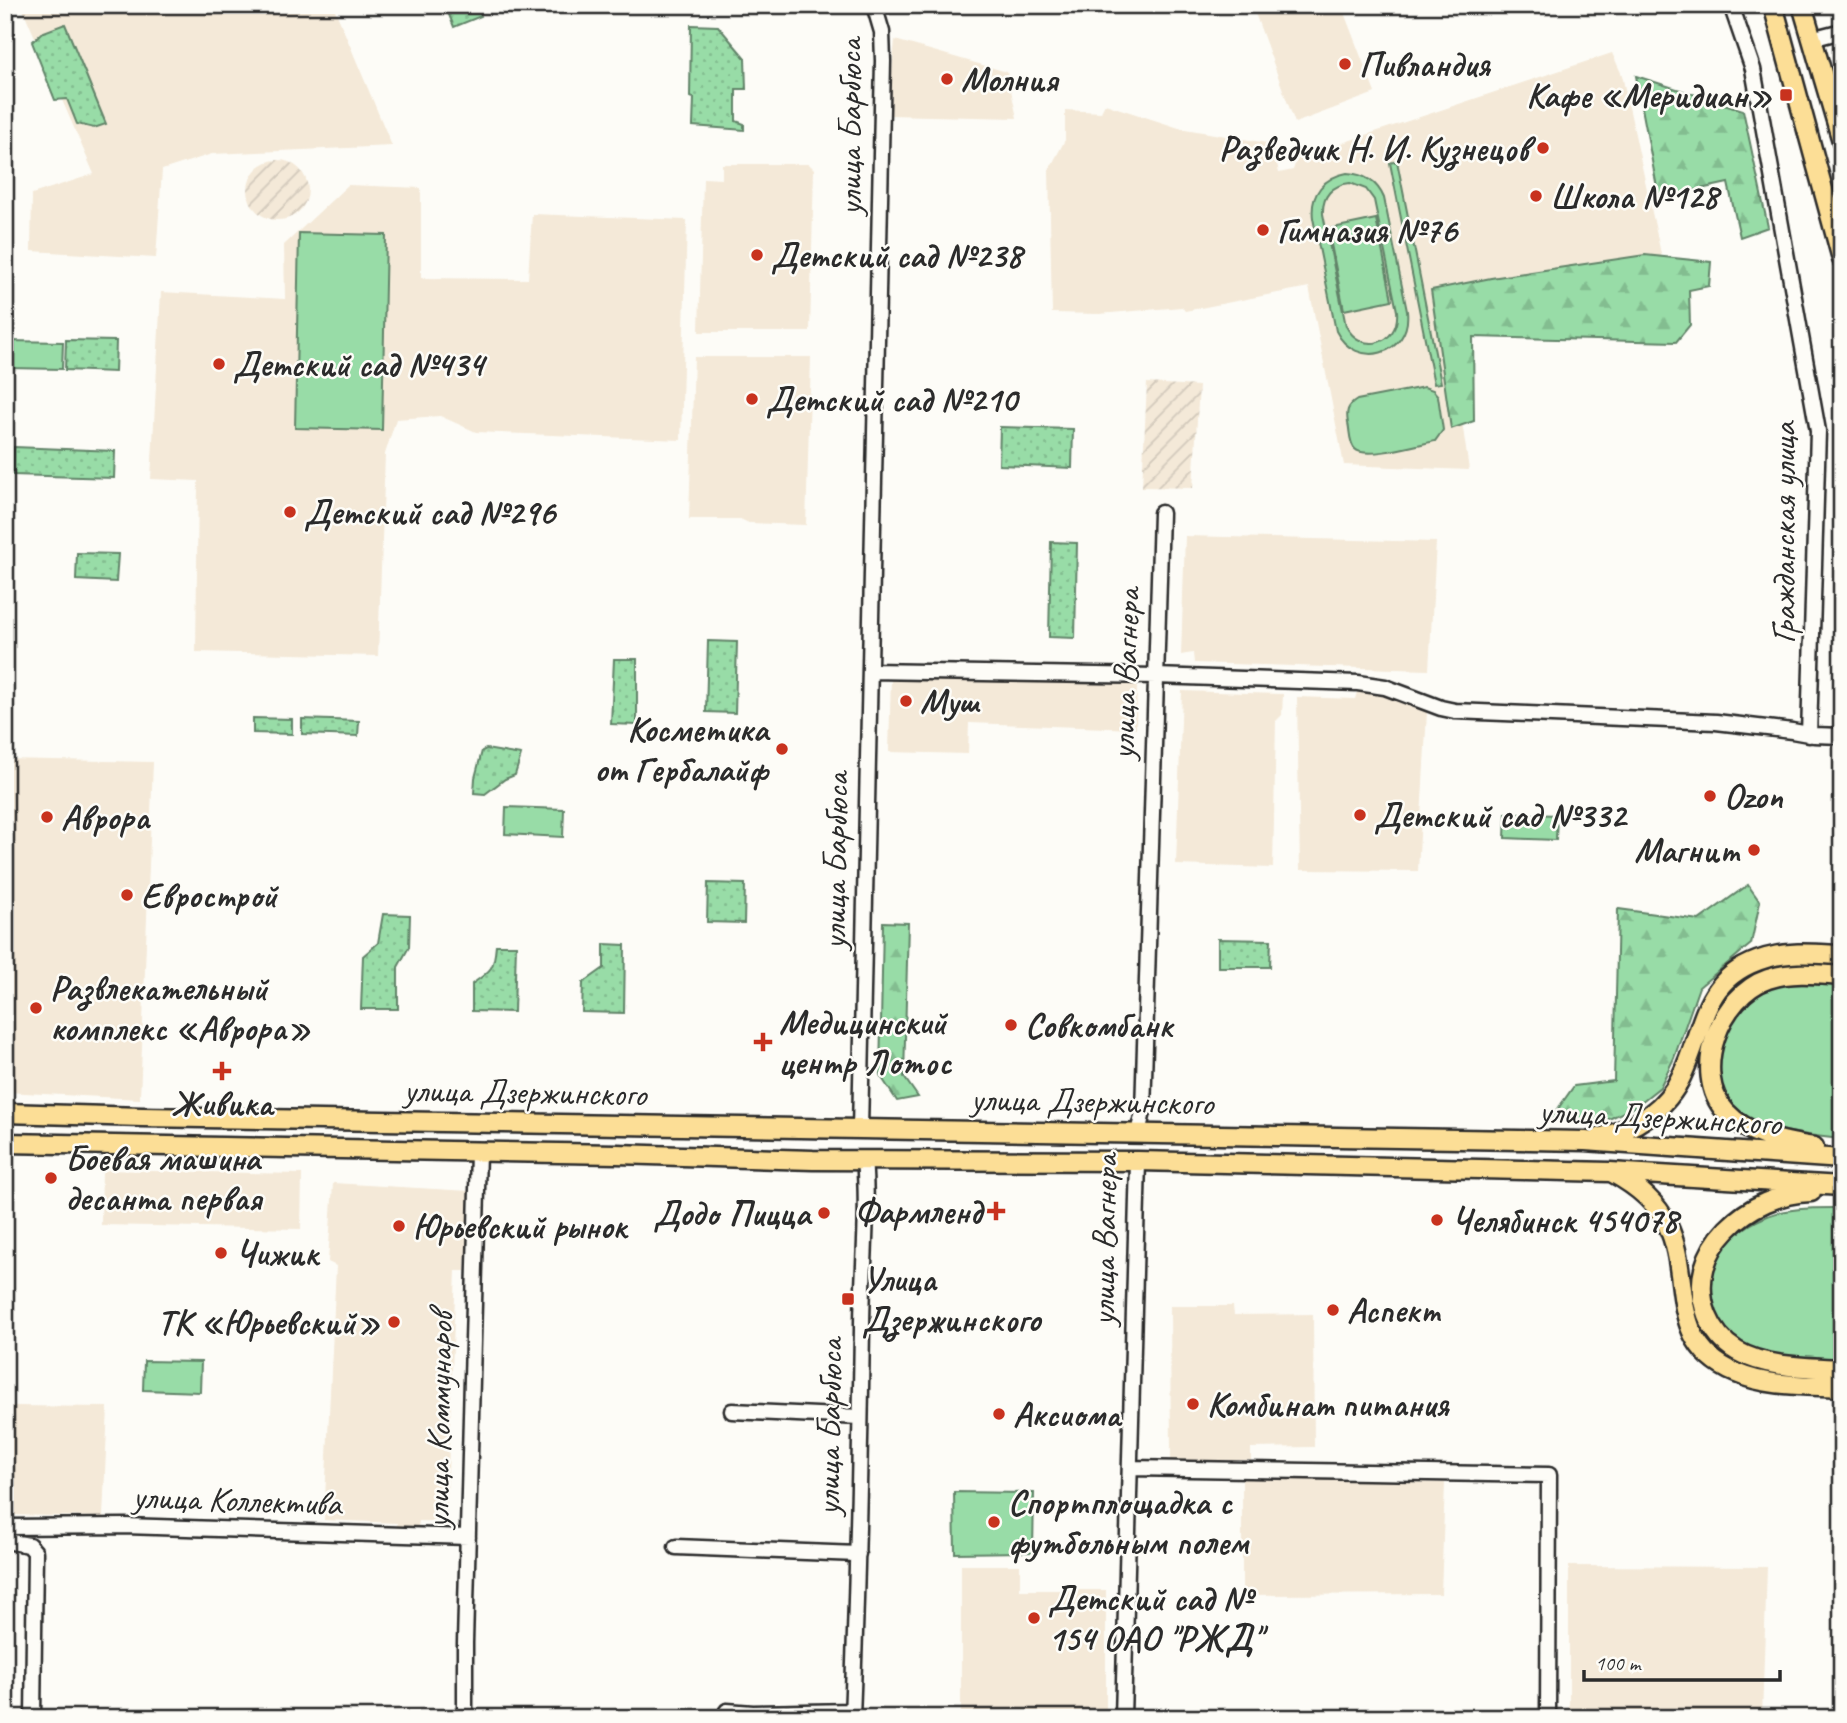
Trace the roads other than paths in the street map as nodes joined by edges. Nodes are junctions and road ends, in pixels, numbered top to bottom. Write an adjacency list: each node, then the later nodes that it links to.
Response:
1 (874, 5): 10 (street, улица Барбюса)
2 (1731, 5): 12 (street, Гражданская улица)
3 (1773, 5): 8 (main road)
4 (1802, 5): 6 (main road)
5 (1842, 31): 6 (street)
6 (1811, 39): 7 (main road)
7 (1842, 141)
8 (1842, 259)
9 (1161, 513): 11 (street, улица Вагнера)
10 (871, 671): 11 (street); 19 (street, улица Барбюса)
11 (1156, 676): 12 (street); 20 (street, улица Вагнера)
12 (1809, 735): 13 (street)
13 (1842, 736)
14 (1842, 955): 21 (main road)
15 (1842, 976): 25 (main road)
16 (5, 1113): 17 (main road, улица Дзержинского)
17 (318, 1120): 18 (main road, улица Дзержинского); 23 (main road)
18 (481, 1123): 19 (main road, улица Дзержинского); 24 (main road, улица Коммунаров)
19 (860, 1130): 20 (main road, улица Дзержинского); 26 (main road, улица Барбюса)
20 (1138, 1133): 21 (main road, улица Дзержинского); 28 (main road, улица Вагнера)
21 (1586, 1141): 27 (main road, улица Дзержинского)
22 (5, 1143): 23 (main road, улица Дзержинского)
23 (318, 1149): 24 (main road, улица Дзержинского)
24 (478, 1152): 26 (main road, улица Дзержинского); 38 (street, улица Коммунаров)
25 (1842, 1152)
26 (864, 1159): 28 (main road, улица Дзержинского); 35 (street, улица Барбюса)
27 (1842, 1159)
28 (1138, 1161): 29 (main road, улица Дзержинского); 36 (street, улица Вагнера)
29 (1610, 1172): 30 (main road, улица Дзержинского); 33 (main road)
30 (1842, 1186)
31 (1842, 1192): 32 (main road)
32 (1842, 1369)
33 (1842, 1387)
34 (732, 1411): 35 (street)
35 (860, 1417): 41 (street, улица Барбюса)
36 (1130, 1468): 46 (street, улица Вагнера); 47 (street)
37 (5, 1527): 38 (street, улица Коллектива)
38 (468, 1536): 45 (street, улица Коммунаров)
39 (5, 1541): 44 (street)
40 (676, 1547): 41 (street)
41 (859, 1554): 43 (street, улица Барбюса)
42 (727, 1711): 43 (street)
43 (852, 1714)
44 (33, 1718)
45 (465, 1718)
46 (1124, 1718)
47 (1548, 1718)

